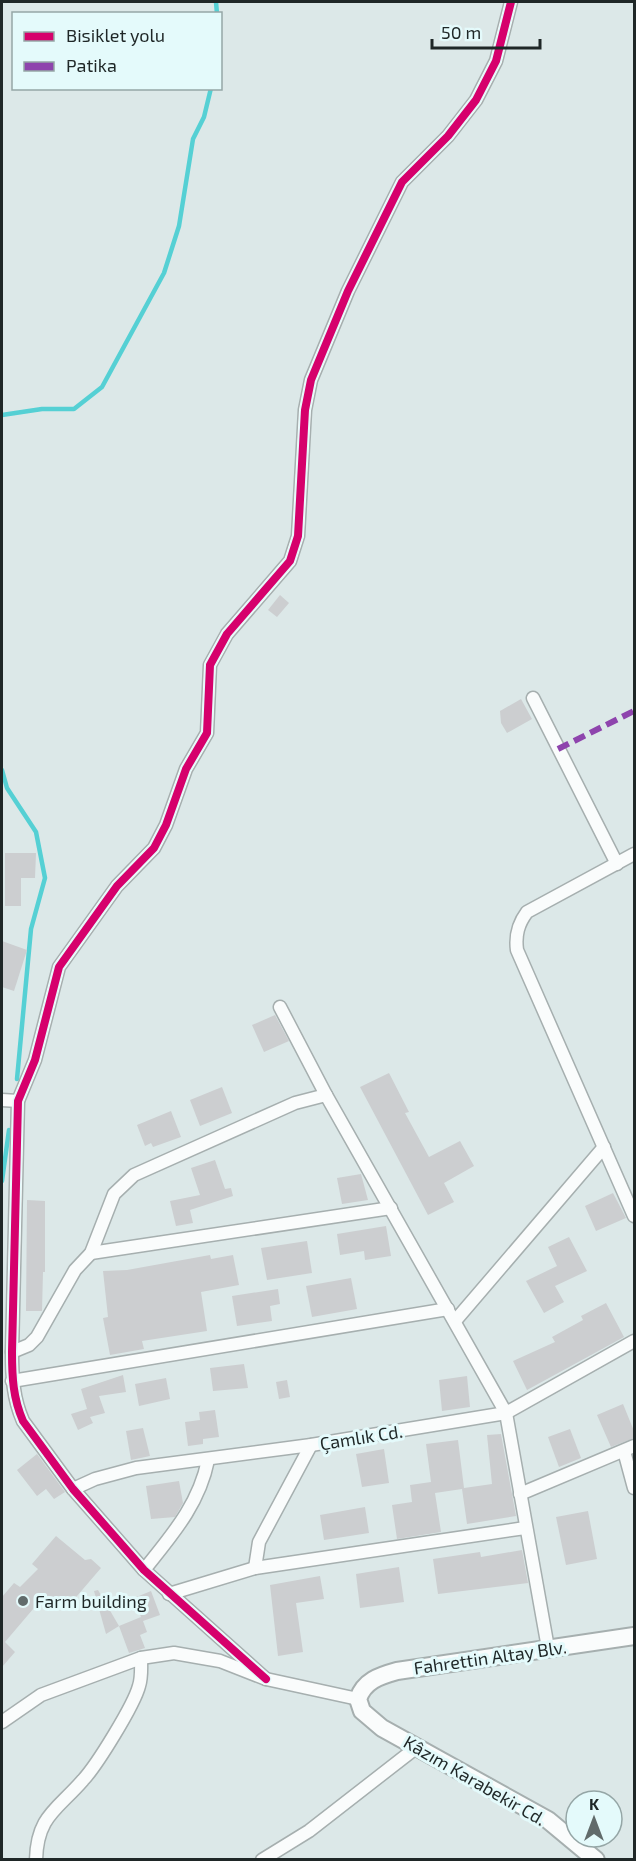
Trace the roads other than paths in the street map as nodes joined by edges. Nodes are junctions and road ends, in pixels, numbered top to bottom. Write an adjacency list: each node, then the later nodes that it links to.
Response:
1 (511, 2): 8 (street)
2 (532, 698): 4 (street)
3 (634, 854): 4 (street)
4 (617, 864): 9 (street)
5 (280, 1007): 6 (street)
6 (326, 1095): 10 (street); 12 (street)
7 (2, 1100): 8 (street)
8 (18, 1101): 16 (street)
9 (604, 1147): 11 (street); 14 (street)
10 (391, 1208): 12 (street); 13 (street)
11 (634, 1216)
12 (91, 1253): 16 (street)
13 (448, 1309): 14 (street); 17 (street)
14 (455, 1321): 18 (street)
15 (634, 1341): 18 (street, Çamlık Cd.)
16 (12, 1352): 17 (street)
17 (12, 1382): 23 (street)
18 (506, 1413): 19 (street, Çamlık Cd.); 24 (street)
19 (311, 1445): 21 (street, Çamlık Cd.); 26 (street)
20 (629, 1449): 22 (street); 24 (street)
21 (208, 1460): 23 (street, Çamlık Cd.); 27 (street)
22 (634, 1488)
23 (73, 1489): 27 (street)
24 (520, 1494): 25 (street)
25 (525, 1528): 26 (street); 30 (street)
26 (255, 1568): 28 (street)
27 (144, 1570): 28 (street)
28 (169, 1594): 32 (street)
29 (634, 1636): 30 (street, Fahrettin Altay Blv.)
30 (548, 1648): 33 (street, Fahrettin Altay Blv.)
31 (141, 1658): 32 (street); 34 (street); 36 (street)
32 (266, 1679): 33 (street)
33 (358, 1700): 35 (street, Kâzım Karabekir Cd.)
34 (2, 1722)
35 (417, 1747): 37 (street); 38 (street, Kâzım Karabekir Cd.)
36 (36, 1860)
37 (262, 1860)
38 (596, 1860)

